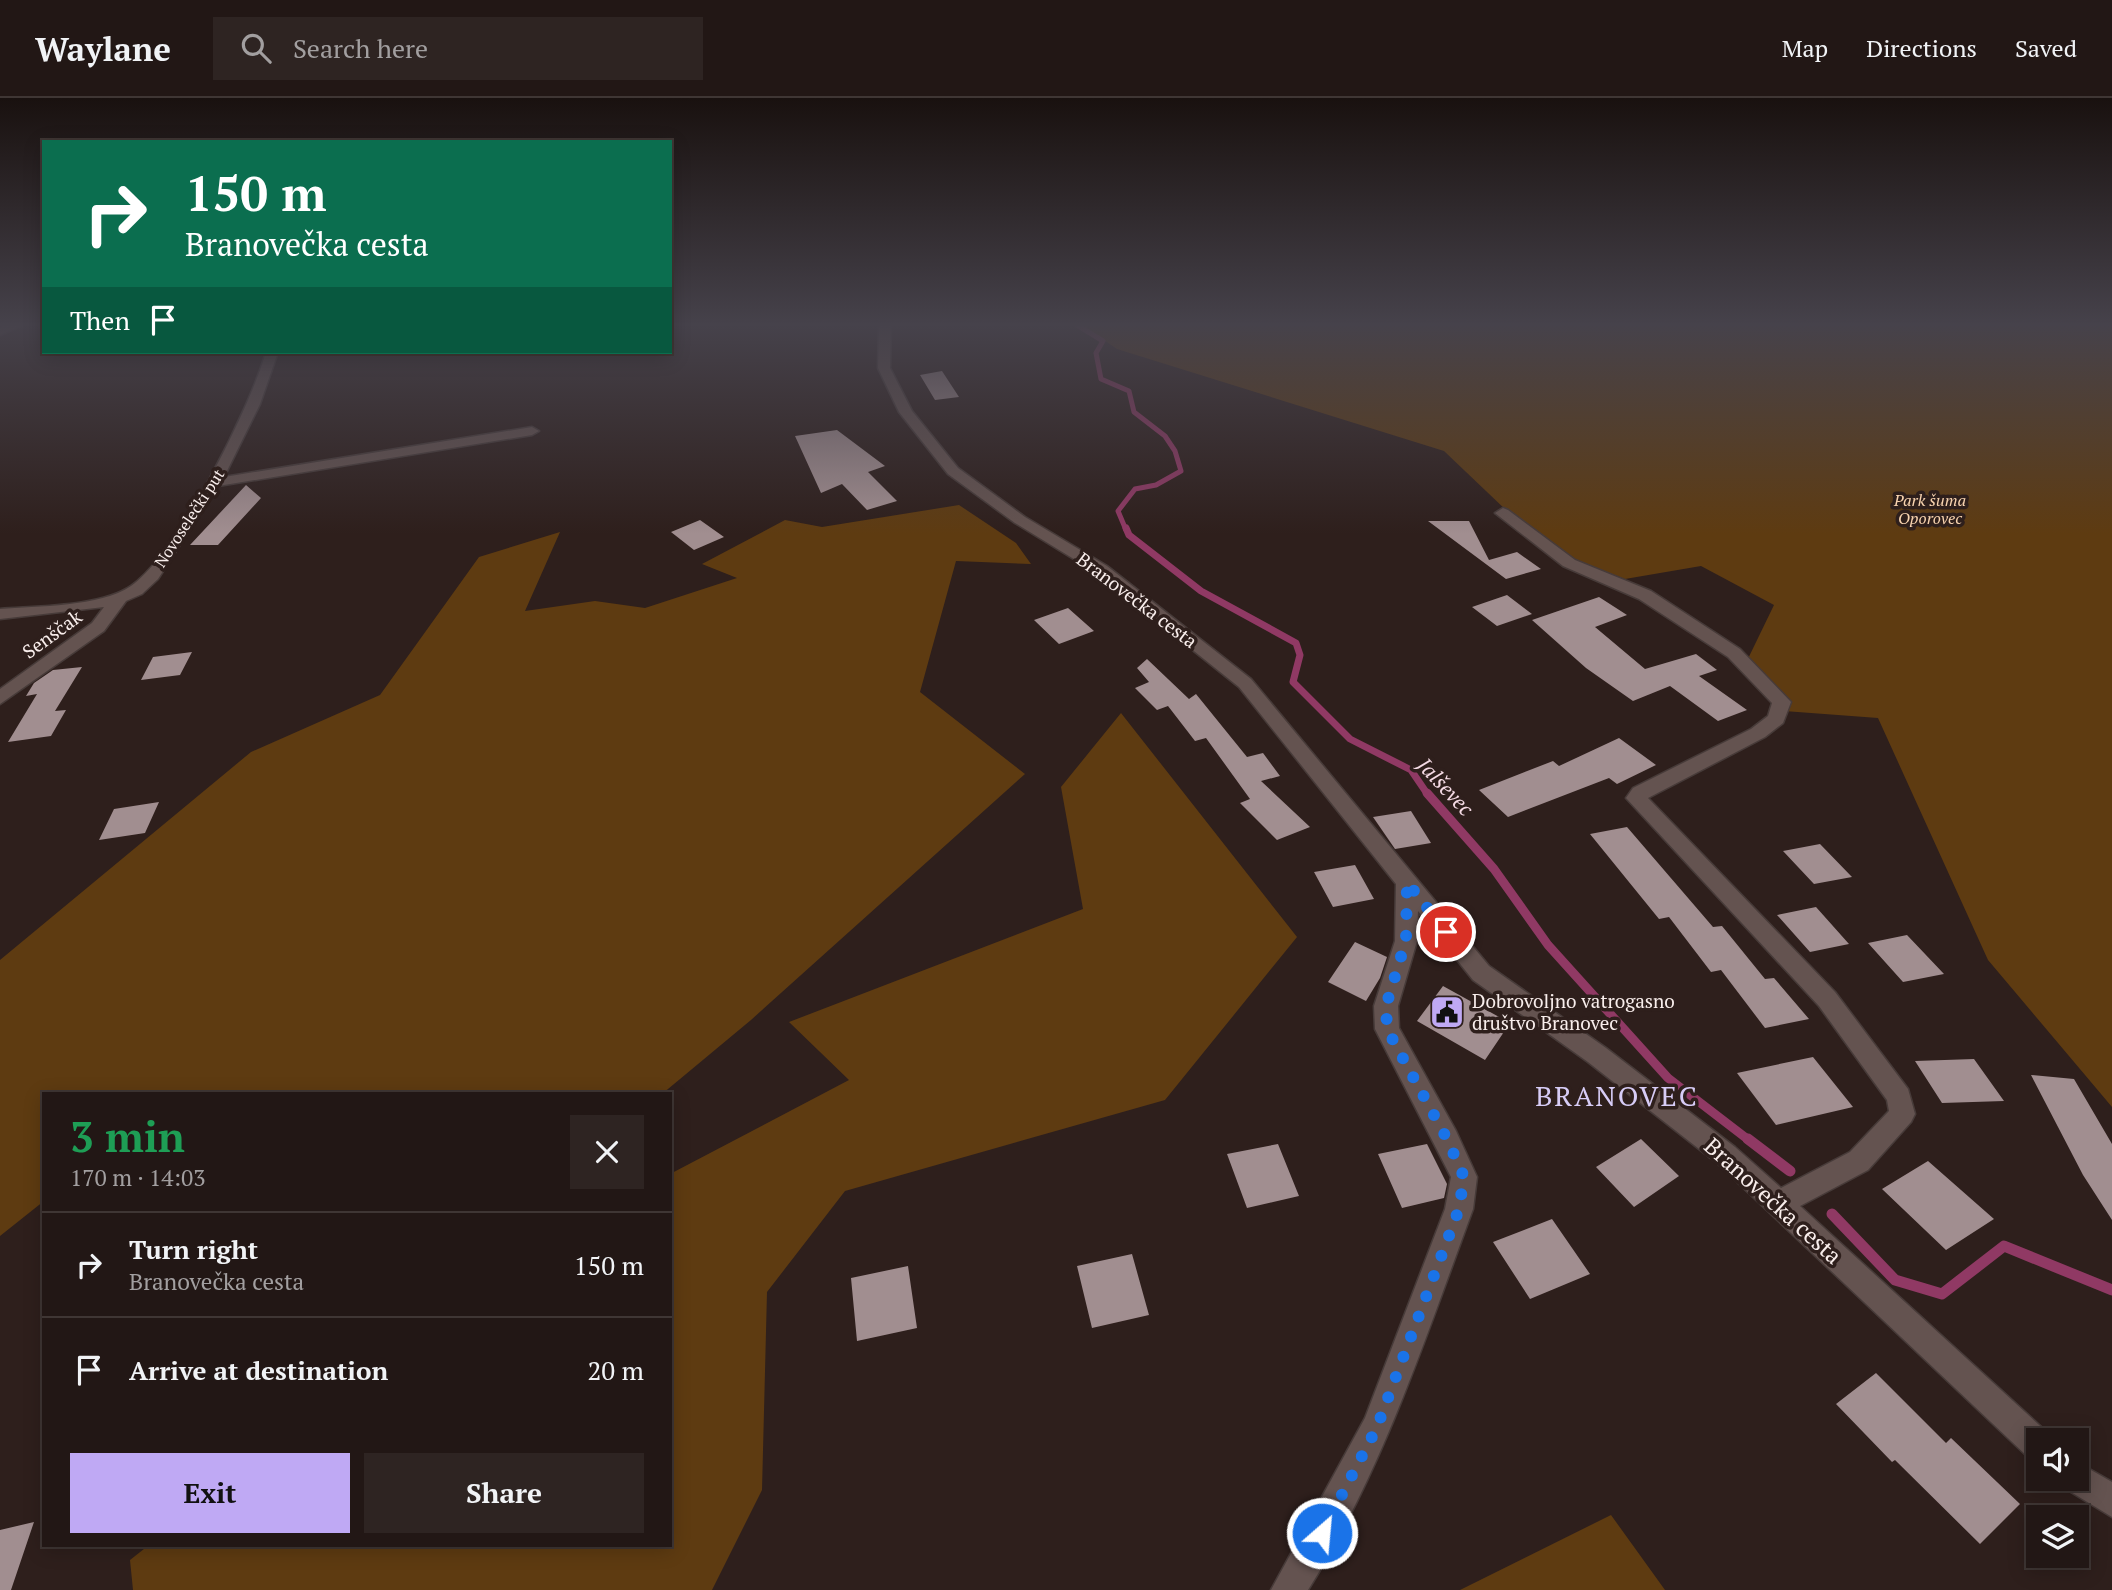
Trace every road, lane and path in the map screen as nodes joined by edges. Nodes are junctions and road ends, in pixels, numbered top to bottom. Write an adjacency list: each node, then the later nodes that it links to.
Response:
1 (258, 395): 4 (street, Novoselečki put)
2 (897, 395): 9 (street, Branovečka cesta)
3 (532, 431): 4 (street)
4 (212, 483): 6 (street, Novoselečki put)
5 (1503, 513): 10 (street)
6 (120, 597): 7 (street, Novoselečki put); 8 (street, Senščak)
7 (0, 614)
8 (0, 698)
9 (1407, 882): 10 (street, Branovečka cesta); 14 (street)
10 (1778, 1204): 11 (street, Branovečka cesta)
11 (2026, 1434)
12 (2089, 1486): 13 (street)
13 (2112, 1501)
14 (1288, 1590)

